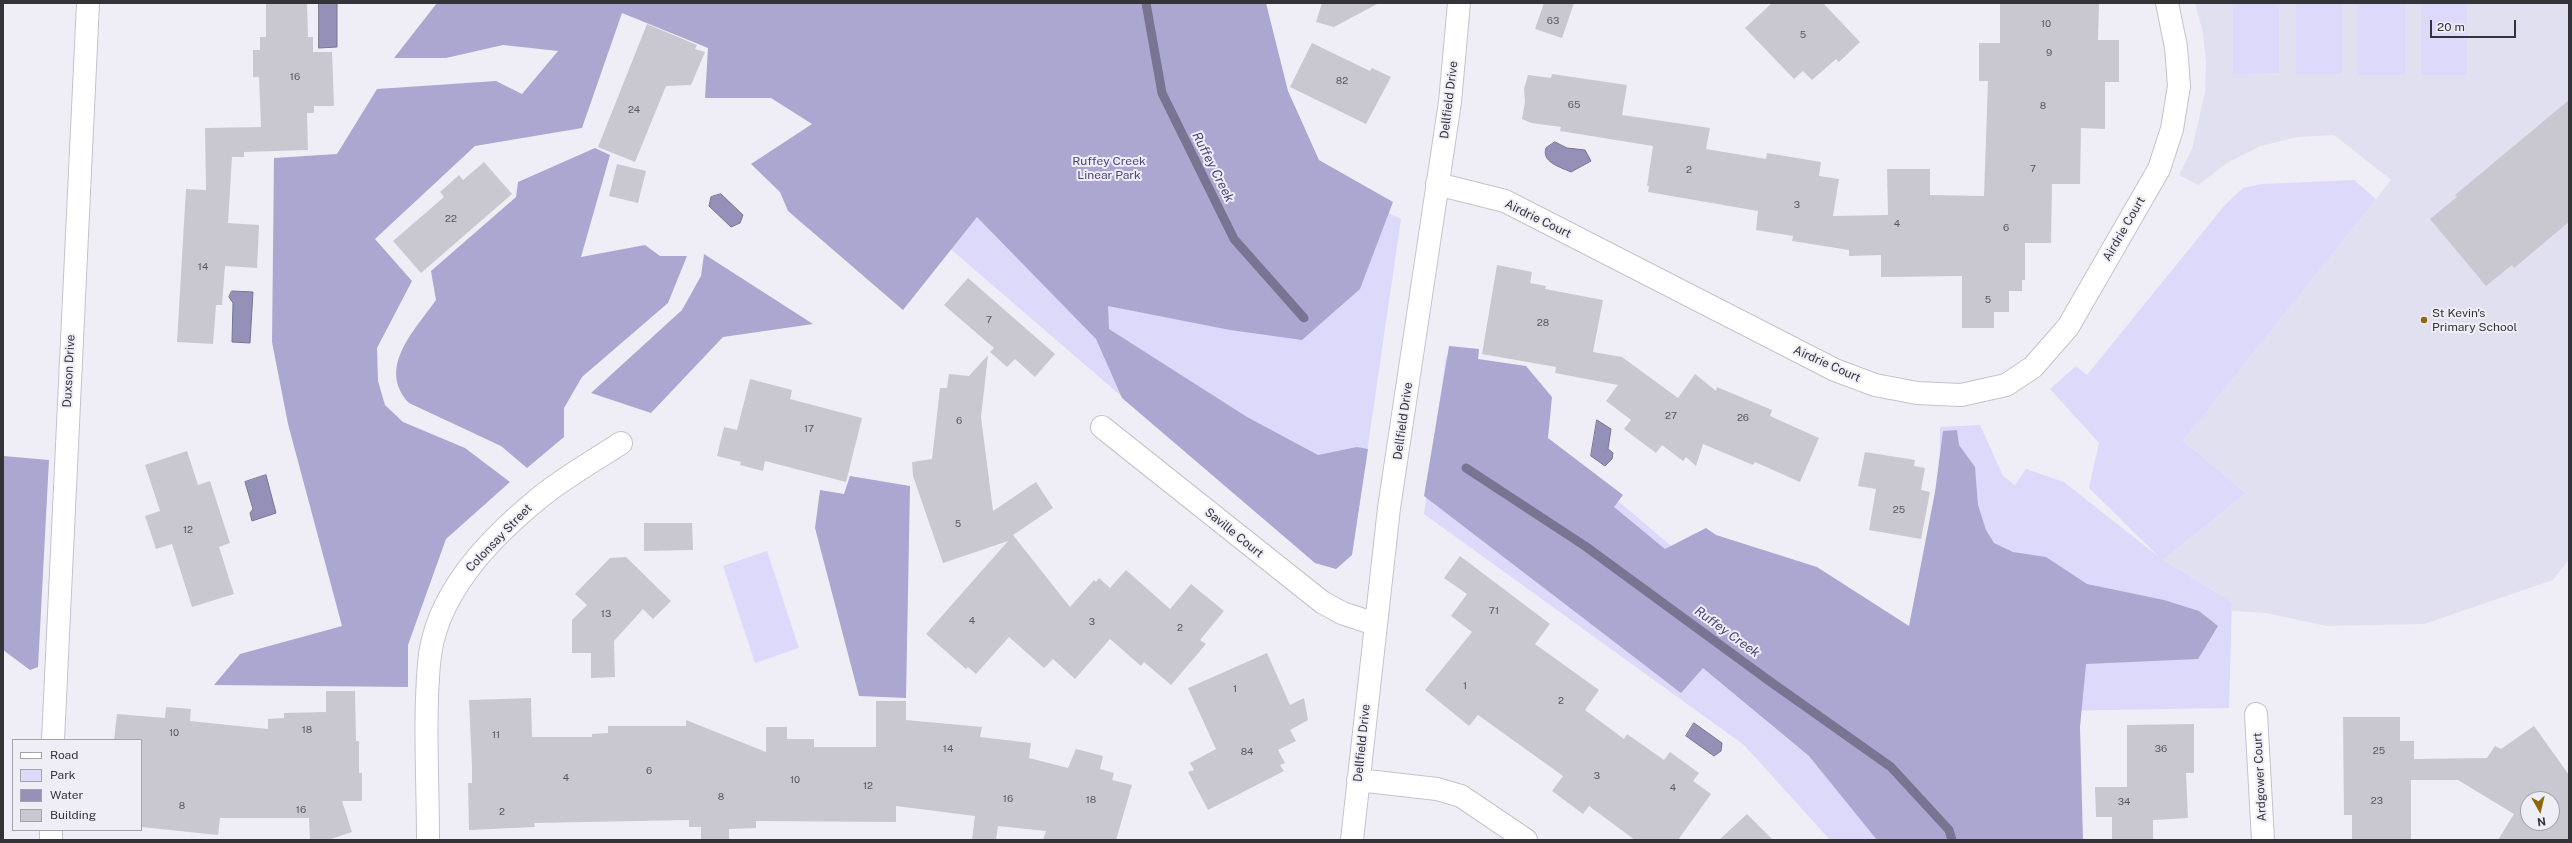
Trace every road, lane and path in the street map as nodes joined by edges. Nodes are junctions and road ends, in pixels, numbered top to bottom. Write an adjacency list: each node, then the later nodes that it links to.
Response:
1 (88, 3): 9 (street, Duxson Drive)
2 (1459, 3): 4 (street, Dellfield Drive)
3 (2166, 3): 4 (street, Airdrie Court)
4 (1438, 184): 7 (street, Dellfield Drive)
5 (1102, 427): 7 (street, Saville Court)
6 (621, 443): 11 (street, Colonsay Street)
7 (1375, 624): 10 (street, Dellfield Drive)
8 (2256, 714): 14 (street, Ardgower Court)
9 (53, 739)
10 (1358, 780): 12 (street, Dellfield Drive); 13 (street)
11 (428, 840)
12 (1352, 840)
13 (1526, 840)
14 (2263, 840)

